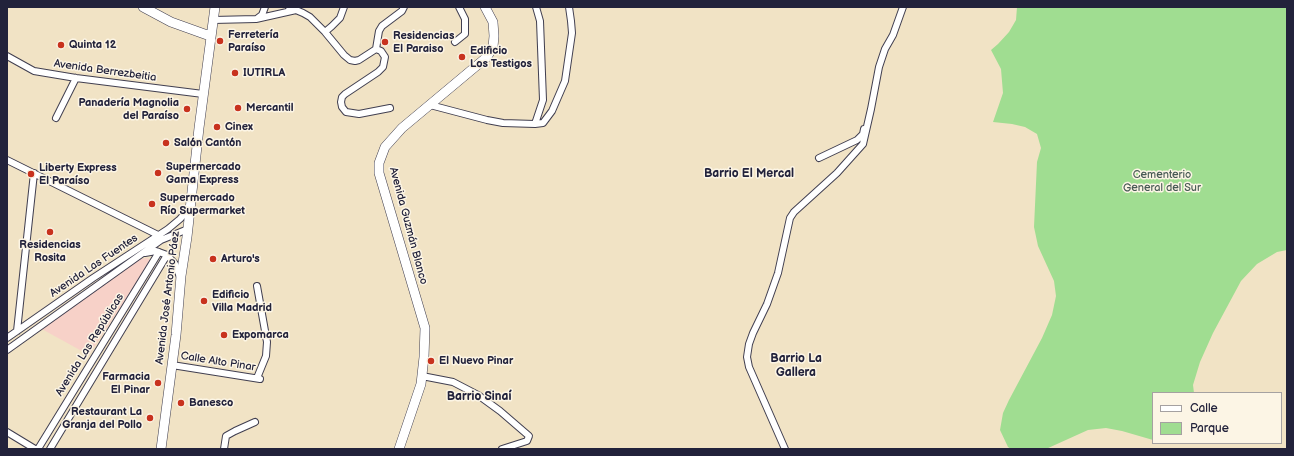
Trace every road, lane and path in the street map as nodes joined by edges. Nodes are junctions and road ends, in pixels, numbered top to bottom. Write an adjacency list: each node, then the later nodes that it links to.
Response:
1 (143, 7): 16 (street)
2 (214, 7): 14 (street, Avenida José Antonio Páez)
3 (265, 7): 13 (street)
4 (289, 7): 12 (street)
5 (344, 7): 15 (street)
6 (404, 7): 18 (street)
7 (459, 7): 17 (street)
8 (486, 7): 22 (street, Avenida Guzmán Blanco)
9 (536, 7): 26 (street)
10 (569, 7): 26 (street)
11 (903, 7): 24 (street)
12 (296, 10): 13 (street); 15 (street)
13 (256, 19): 14 (street)
14 (213, 20): 16 (street, Avenida José Antonio Páez)
15 (325, 32): 18 (street)
16 (210, 36): 21 (street, Avenida José Antonio Páez)
17 (455, 42)
18 (376, 49): 23 (street)
19 (7, 56): 20 (street, Avenida Berrezbeitia)
20 (76, 78): 21 (street, Avenida Berrezbeitia); 25 (street)
21 (203, 94): 30 (street, Avenida José Antonio Páez)
22 (430, 105): 26 (street); 43 (street, Avenida Guzmán Blanco)
23 (390, 108)
24 (871, 109): 27 (street); 53 (street)
25 (56, 118)
26 (535, 124)
27 (820, 158)
28 (7, 160): 29 (street)
29 (34, 173): 32 (street); 38 (street)
30 (190, 208): 31 (street, Avenida José Antonio Páez); 32 (street, Avenida Las Fuentes)
31 (188, 229): 34 (street, Avenida Las Fuentes); 36 (street, Avenida José Antonio Páez)
32 (158, 235): 38 (street, Avenida Las Fuentes)
33 (159, 252): 34 (street); 35 (street); 47 (street, Avenida Las Repúblicas)
34 (142, 254): 40 (street, Avenida Las Fuentes)
35 (167, 255): 36 (street); 48 (street, Avenida Las Repúblicas)
36 (182, 280): 42 (street, Avenida José Antonio Páez)
37 (257, 286): 42 (street, Calle Alto Pinar)
38 (17, 331): 39 (street, Avenida Las Fuentes); 40 (street)
39 (7, 338)
40 (22, 339): 41 (street, Avenida Las Fuentes)
41 (7, 350)
42 (172, 365): 49 (street, Avenida José Antonio Páez)
43 (422, 376): 51 (street, Avenida Guzmán Blanco); 52 (street)
44 (255, 422): 50 (street)
45 (7, 432): 46 (street)
46 (35, 449)
47 (38, 449)
48 (50, 449)
49 (161, 449)
50 (224, 449)
51 (399, 449)
52 (502, 449)
53 (785, 449)

